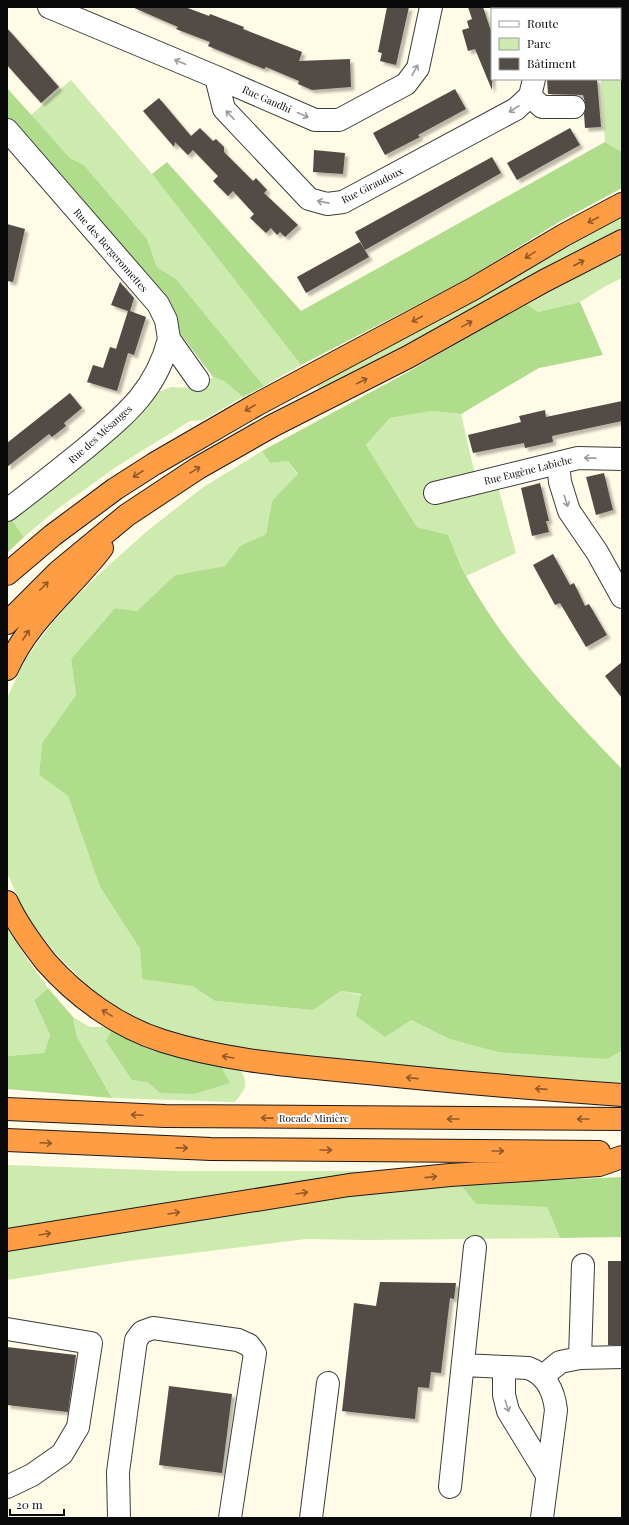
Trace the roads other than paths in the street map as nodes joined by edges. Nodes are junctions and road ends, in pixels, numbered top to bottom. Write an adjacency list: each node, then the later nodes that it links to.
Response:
1 (431, 7): 3 (street, Rue Gandhi, one-way to 1)
2 (50, 8): 3 (street, Rue Gandhi, one-way to 2)
3 (216, 77): 4 (street, Rue Giraudoux, one-way to 3)
4 (532, 88): 5 (street)
5 (574, 107)
6 (7, 130): 9 (street, Rue des Bergeronnettes)
7 (622, 204): 16 (highway, one-way to 16)
8 (622, 241): 15 (highway, one-way to 8)
9 (169, 339): 10 (street, Rue des Bergeronnettes); 14 (street, Rue des Mésanges)
10 (198, 380)
11 (622, 459): 12 (street, Rue Eugène Labiche, one-way to 12)
12 (558, 463): 13 (street, Rue Eugène Labiche); 19 (street, one-way to 19)
13 (435, 493)
14 (7, 510)
15 (127, 515): 20 (highway, one-way to 15); 21 (highway, one-way to 15)
16 (33, 551): 17 (highway); 18 (highway)
17 (7, 574)
18 (7, 585)
19 (622, 596)
20 (7, 623)
21 (7, 669)
22 (7, 902): 23 (highway, one-way to 22)
23 (622, 1095)
24 (7, 1108): 25 (highway, Rocade Minière, one-way to 24)
25 (622, 1119)
26 (7, 1140): 27 (highway, one-way to 27)
27 (622, 1152)
28 (622, 1157): 29 (highway, one-way to 28)
29 (7, 1240)
30 (475, 1247): 35 (street)
31 (583, 1265): 34 (street)
32 (7, 1329): 40 (street)
33 (622, 1357): 34 (street)
34 (580, 1358): 37 (street)
35 (463, 1365): 36 (street); 41 (street)
36 (504, 1368): 37 (street); 39 (street, one-way to 39)
37 (542, 1377): 39 (street)
38 (328, 1383): 44 (street)
39 (547, 1474): 45 (street)
40 (7, 1487)
41 (450, 1487)
42 (119, 1518): 43 (street)
43 (230, 1518)
44 (311, 1518)
45 (542, 1518)

